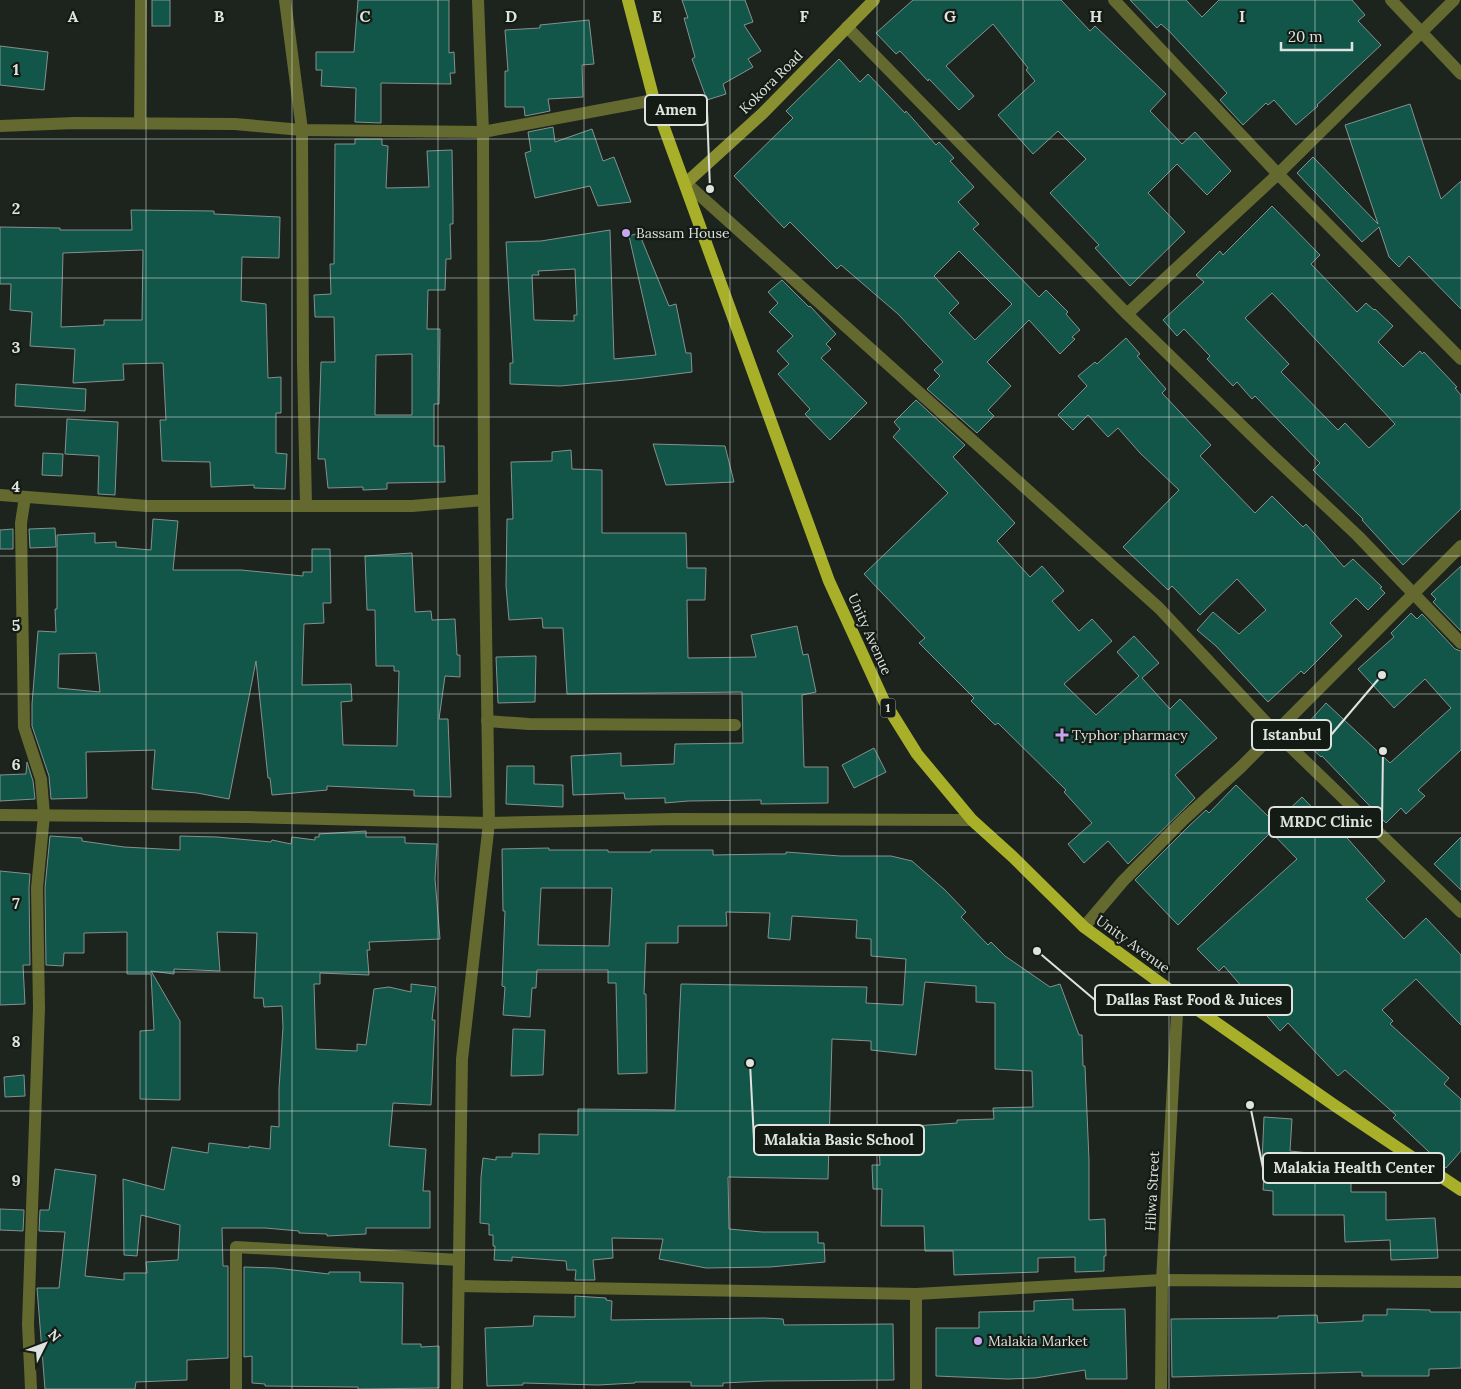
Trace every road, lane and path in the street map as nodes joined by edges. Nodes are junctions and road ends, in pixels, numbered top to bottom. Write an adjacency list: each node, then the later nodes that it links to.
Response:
1 (140, 0): 13 (street)
2 (285, 0): 15 (street)
3 (478, 0): 16 (street)
4 (628, 0): 12 (main road, Unity Avenue / 1)
5 (874, 0): 9 (street, Kokora Road)
6 (1114, 0): 17 (street)
7 (1391, 0): 10 (street)
8 (1454, 0): 10 (street)
9 (847, 27): 18 (street, Kokora Road); 19 (street)
10 (1422, 32): 11 (street); 17 (street)
11 (1461, 74)
12 (654, 100): 16 (street); 18 (main road, Unity Avenue / 1)
13 (140, 123): 14 (street); 15 (street)
14 (0, 126)
15 (302, 130): 16 (street); 24 (street)
16 (483, 132): 23 (street)
17 (1278, 174): 19 (street); 20 (street)
18 (686, 183): 30 (street); 33 (main road, Unity Avenue / 1)
19 (1126, 314): 26 (street)
20 (1461, 359)
21 (0, 495): 22 (street)
22 (25, 497): 24 (street); 32 (street)
23 (484, 500): 24 (street); 28 (street)
24 (306, 505)
25 (1461, 546): 26 (street)
26 (1414, 593): 27 (street); 30 (street)
27 (1461, 643)
28 (487, 721): 29 (street); 34 (street)
29 (735, 725)
30 (1275, 732): 35 (street); 36 (street)
31 (0, 815): 32 (street)
32 (44, 815): 34 (street); 44 (street)
33 (972, 820): 34 (street); 36 (main road, Unity Avenue / 1)
34 (489, 823): 39 (street)
35 (1461, 912)
36 (1084, 927): 37 (main road, Unity Avenue / 1)
37 (1178, 996): 38 (main road, Unity Avenue / 1); 40 (street, Hilwa Street)
38 (1461, 1190)
39 (459, 1260): 42 (street); 45 (street)
40 (1162, 1280): 41 (street); 43 (street); 48 (street, Hilwa Street)
41 (1461, 1282)
42 (459, 1286): 43 (street); 46 (street)
43 (916, 1294): 47 (street)
44 (31, 1389)
45 (236, 1389)
46 (458, 1389)
47 (916, 1389)
48 (1161, 1389)

